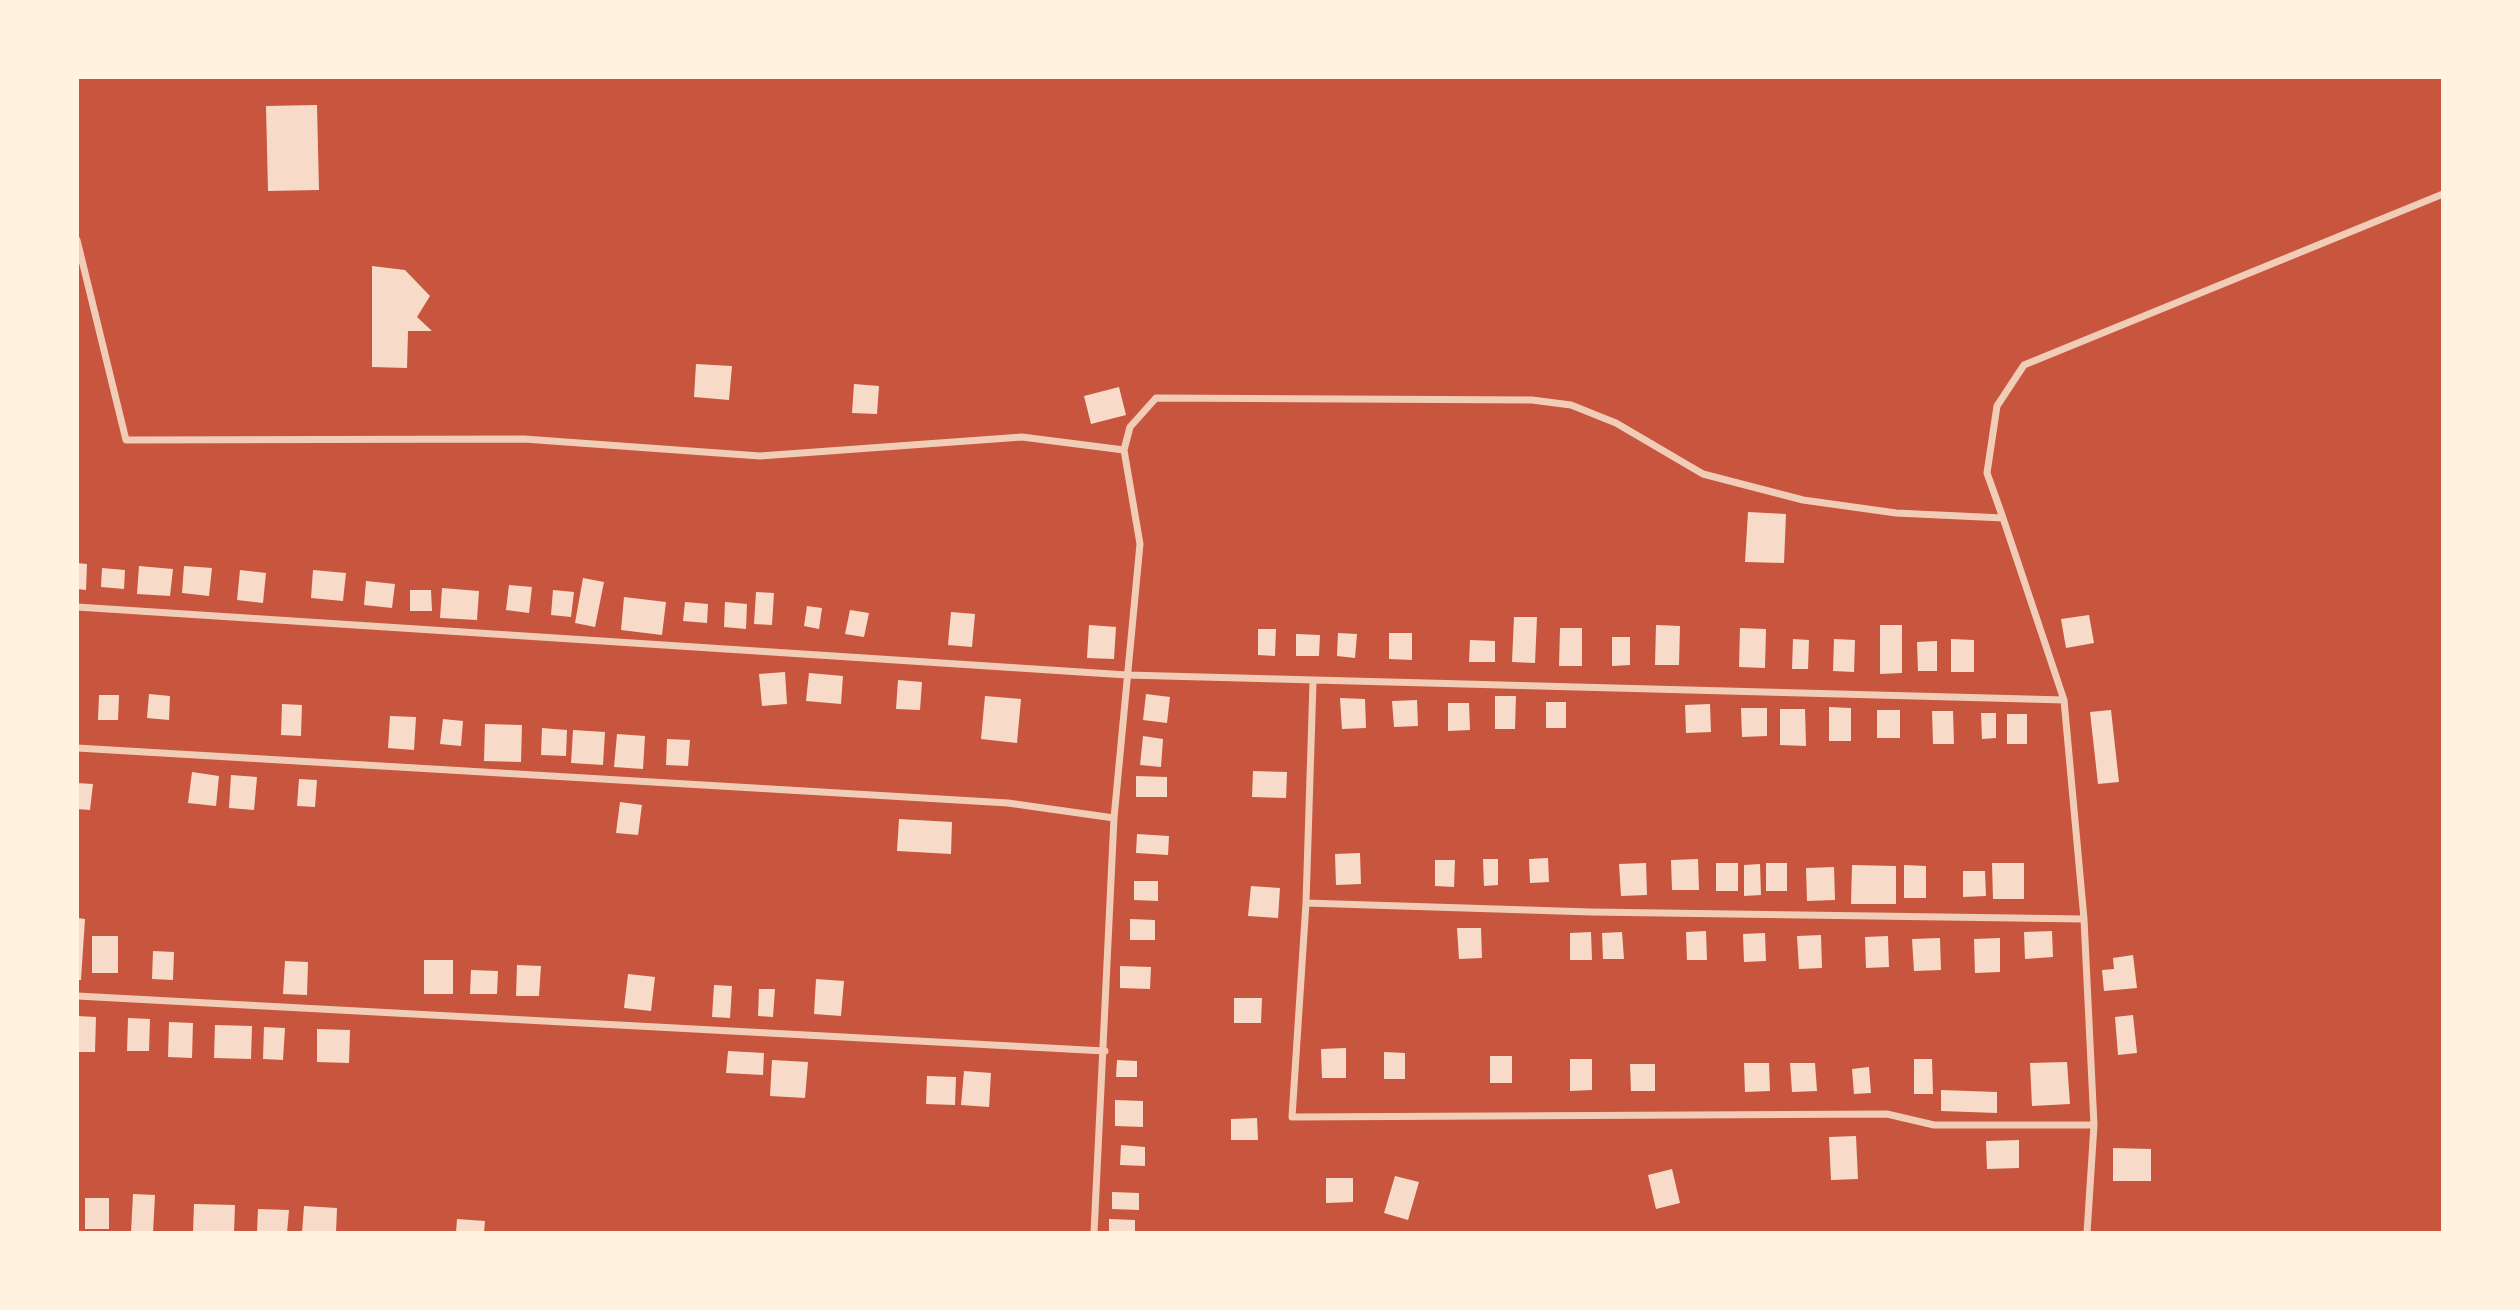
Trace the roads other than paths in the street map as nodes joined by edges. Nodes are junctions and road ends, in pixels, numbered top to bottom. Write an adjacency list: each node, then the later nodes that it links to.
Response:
1 (2443, 194): 4 (street)
2 (77, 240): 3 (street)
3 (1124, 450): 4 (street); 6 (street)
4 (2003, 518): 8 (street)
5 (77, 607): 6 (street)
6 (1127, 675): 7 (street); 10 (street)
7 (1313, 682): 8 (street); 11 (street)
8 (2064, 700): 12 (street)
9 (77, 748): 10 (street)
10 (1114, 818): 14 (street)
11 (1306, 903): 12 (street); 15 (street)
12 (2084, 919): 15 (street)
13 (77, 996): 14 (street)
14 (1105, 1051): 17 (street)
15 (2094, 1125): 16 (street)
16 (2089, 1231)
17 (1094, 1233)

